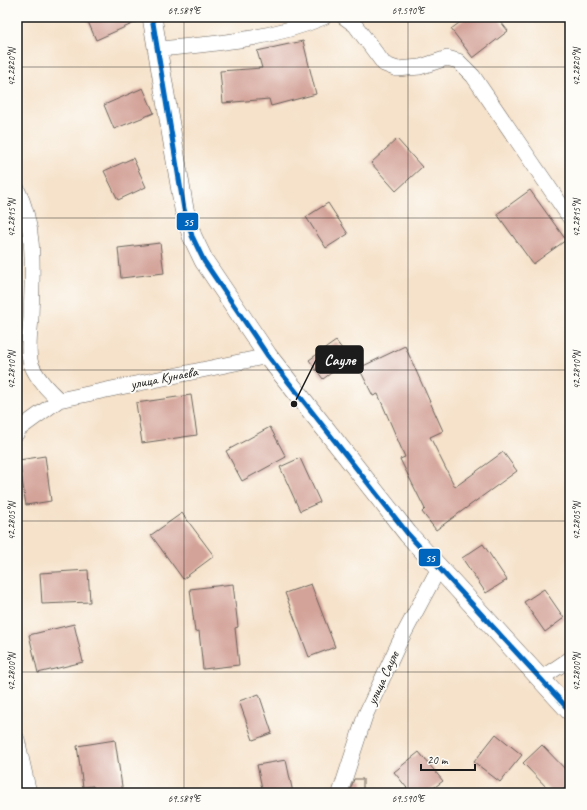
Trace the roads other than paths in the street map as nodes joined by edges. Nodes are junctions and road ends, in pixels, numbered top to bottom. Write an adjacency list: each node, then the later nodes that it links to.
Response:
1 (152, 17): 4 (street)
2 (324, 17): 4 (street)
3 (344, 17): 6 (street)
4 (159, 49): 7 (street)
5 (17, 189): 8 (street)
6 (570, 218)
7 (268, 356): 8 (street, улица Кунаева); 10 (street)
8 (59, 400): 9 (street, улица Кунаева)
9 (17, 433)
10 (439, 568): 12 (street); 16 (street, улица Сауле)
11 (570, 659): 12 (street)
12 (540, 679): 13 (street)
13 (570, 711)
14 (17, 739): 15 (street)
15 (29, 793)
16 (340, 793)

